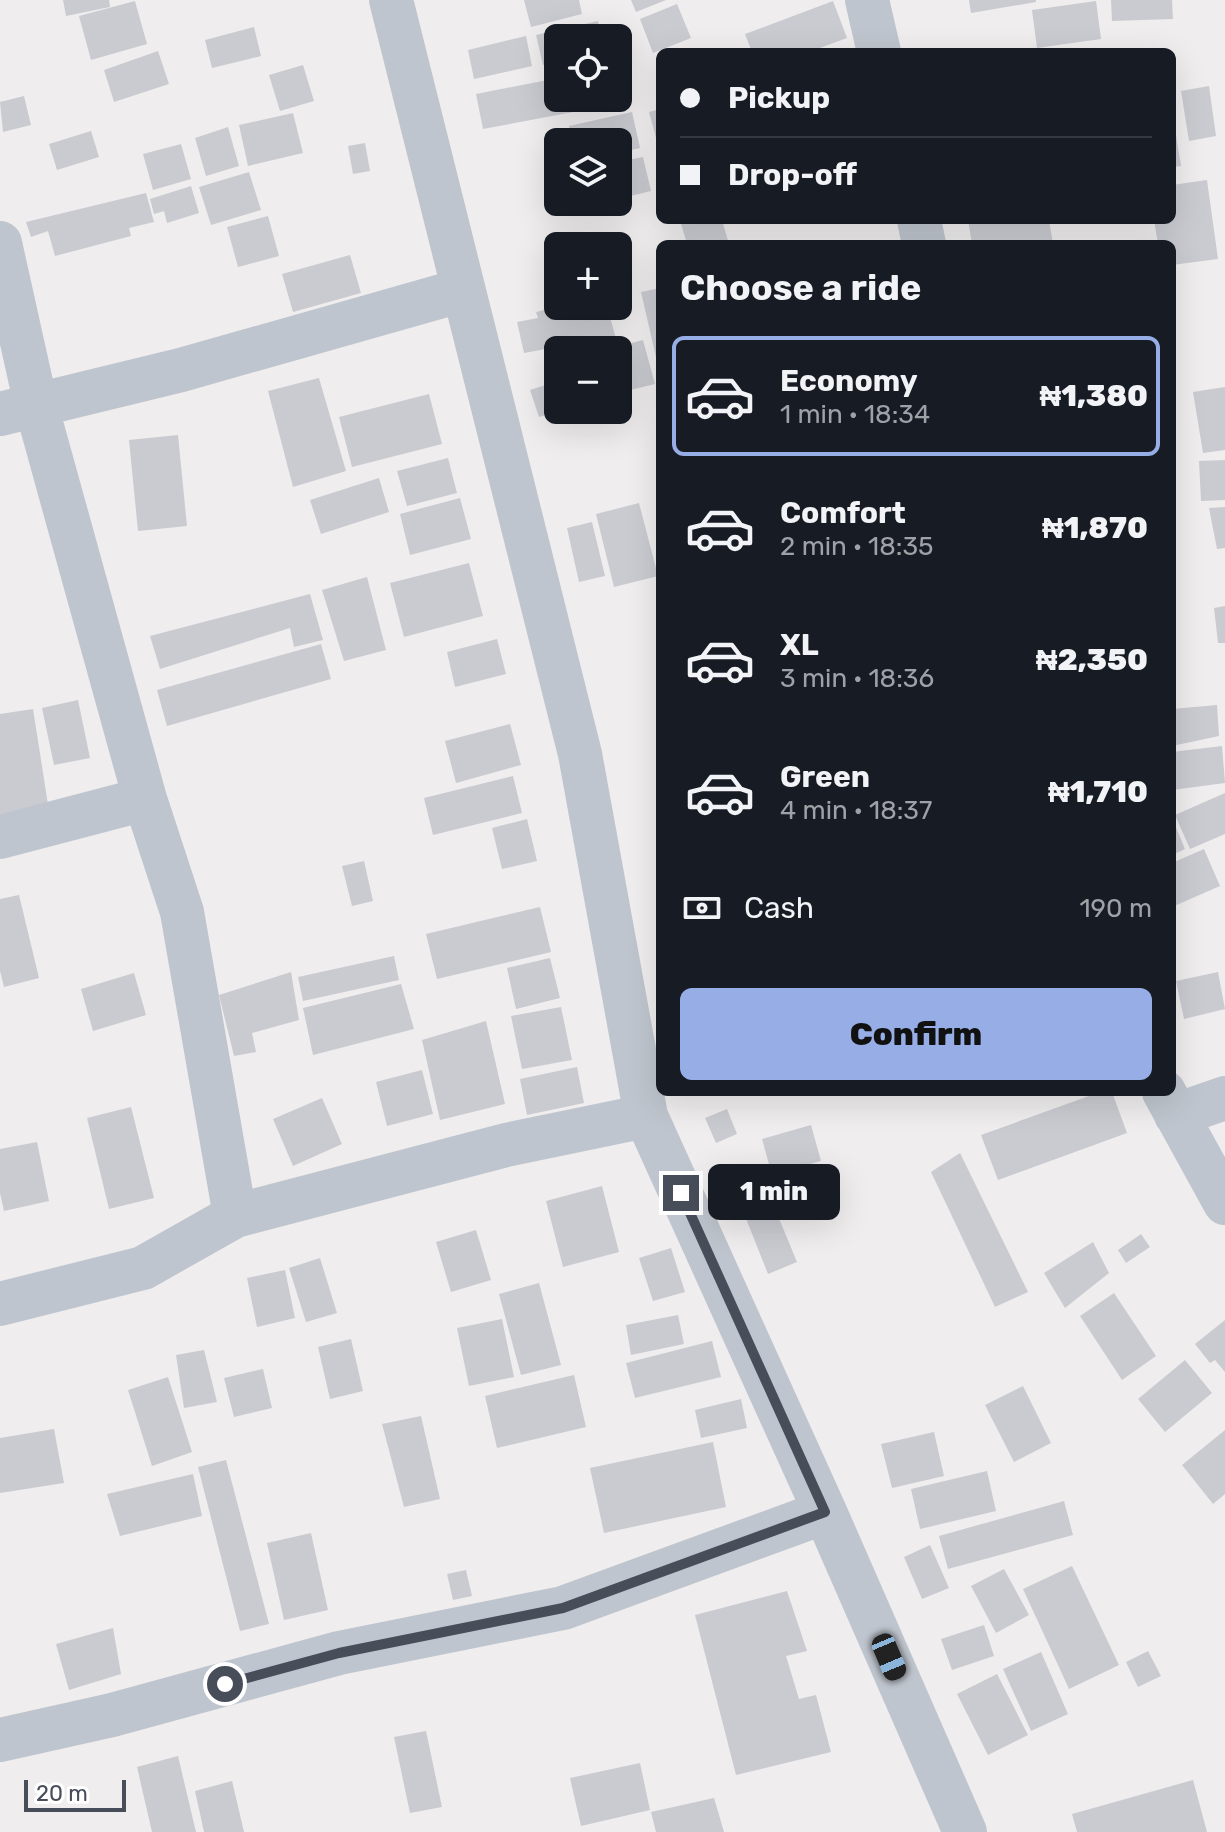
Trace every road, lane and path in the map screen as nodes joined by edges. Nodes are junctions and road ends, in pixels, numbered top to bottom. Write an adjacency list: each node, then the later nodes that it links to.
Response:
1 (391, 0): 5 (street)
2 (867, 0): 3 (street)
3 (878, 48)
4 (0, 243): 6 (street)
5 (463, 290): 6 (street); 11 (street)
6 (18, 409): 7 (street)
7 (145, 799): 8 (street); 13 (street)
8 (0, 837)
9 (1225, 1098): 10 (street)
10 (1170, 1103): 12 (street)
11 (646, 1116): 13 (street); 15 (street)
12 (1225, 1203)
13 (235, 1216): 14 (street)
14 (0, 1304)
15 (825, 1512): 16 (street); 17 (street)
16 (0, 1740)
17 (965, 1832)

